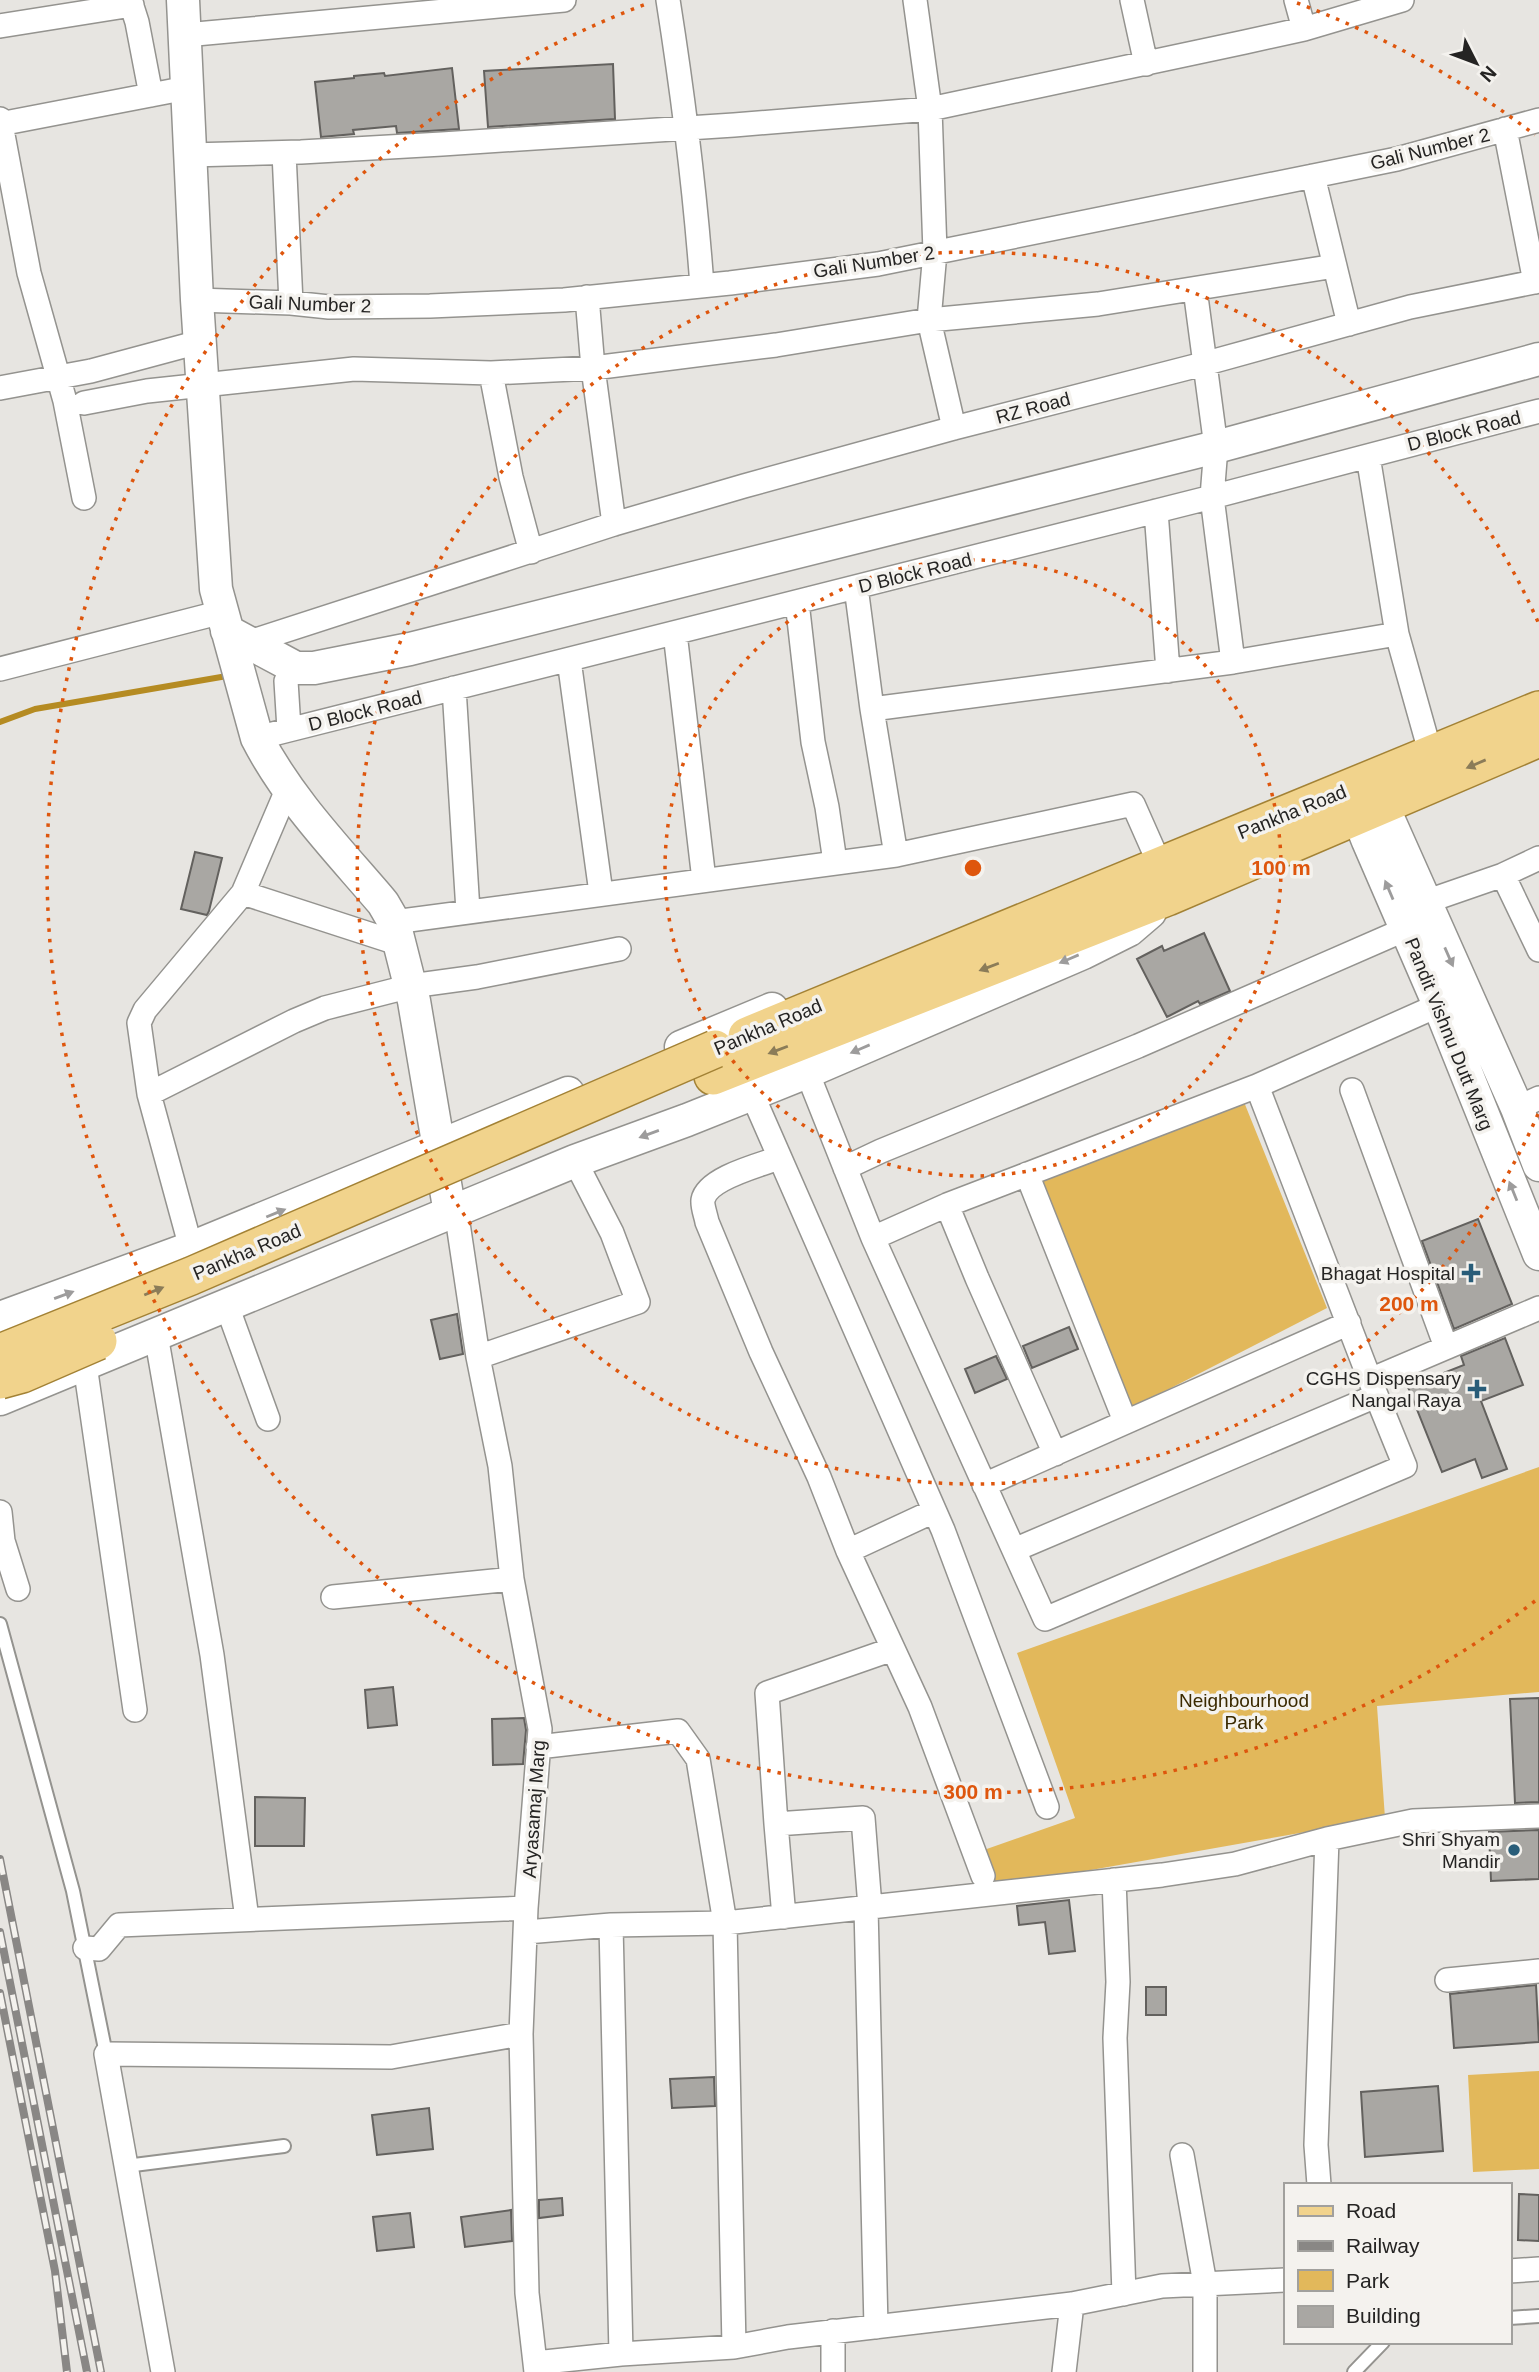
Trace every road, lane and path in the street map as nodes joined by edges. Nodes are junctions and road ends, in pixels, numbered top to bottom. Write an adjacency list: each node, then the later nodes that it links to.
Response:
1 (183, 0): 12 (street)
2 (564, 0): 9 (street)
3 (668, 0): 19 (street)
4 (915, 0): 16 (street)
5 (1132, 0): 13 (street)
6 (1296, 0): 11 (street)
7 (1397, 1): 11 (street)
8 (131, 3): 10 (street); 15 (street)
9 (448, 5): 12 (street)
10 (0, 26)
11 (1304, 29): 13 (street)
12 (185, 35): 14 (street)
13 (1146, 64): 16 (street)
14 (187, 88): 15 (street); 22 (street)
15 (151, 95): 18 (street)
16 (930, 109): 19 (street); 24 (street)
17 (1539, 120): 20 (street, Gali Number 2)
18 (0, 122): 39 (street)
19 (687, 127): 21 (street); 27 (street)
20 (1505, 129): 23 (street, Gali Number 2); 26 (street)
21 (284, 153): 22 (street); 31 (street)
22 (190, 156): 30 (street)
23 (1313, 176): 24 (street, Gali Number 2); 25 (street)
24 (935, 252): 27 (street, Gali Number 2); 32 (street)
25 (1335, 266): 28 (street); 33 (street)
26 (1537, 282): 33 (street, RZ Road)
27 (702, 286): 29 (street, Gali Number 2)
28 (1195, 289): 32 (street); 36 (street)
29 (587, 297): 31 (street, Gali Number 2); 37 (street)
30 (197, 300): 31 (street, Gali Number 2); 34 (street)
31 (291, 303)
32 (929, 320): 37 (street); 44 (street)
33 (1349, 324): 36 (street, RZ Road)
34 (199, 342): 39 (street); 40 (street)
35 (1539, 359): 45 (street)
36 (1207, 363): 44 (street, RZ Road); 45 (street)
37 (593, 368): 38 (street); 50 (street)
38 (491, 373): 40 (street); 51 (street)
39 (58, 378): 41 (street); 48 (street)
40 (202, 385): 42 (street); 54 (street)
41 (0, 388)
42 (84, 404)
43 (1539, 411): 46 (street, D Block Road)
44 (954, 428): 50 (street, RZ Road)
45 (1216, 447): 47 (street); 59 (street)
46 (1368, 456): 47 (street, D Block Road); 56 (street)
47 (1212, 497): 49 (street, D Block Road); 58 (street)
48 (84, 498)
49 (1156, 512): 52 (street, D Block Road); 61 (street)
50 (614, 524): 51 (street, RZ Road)
51 (531, 552): 54 (street, RZ Road)
52 (856, 587): 53 (street, D Block Road); 63 (street)
53 (797, 602): 55 (street, D Block Road); 73 (street)
54 (233, 628): 59 (street); 60 (street, RZ Road); 66 (street)
55 (675, 633): 57 (street, D Block Road); 75 (street)
56 (1397, 634): 58 (street); 68 (street)
57 (569, 660): 62 (street, D Block Road); 78 (street)
58 (1233, 662): 61 (street)
59 (293, 666): 65 (street)
60 (0, 669)
61 (1168, 671): 63 (street)
62 (454, 688): 65 (street, D Block Road); 80 (street)
63 (872, 709): 71 (street)
64 (1539, 710): 68 (main road, Pankha Road)
65 (289, 730): 66 (street, D Block Road)
66 (257, 738): 69 (street)
67 (1539, 738): 70 (main road, Pankha Road, one-way to 70)
68 (1431, 755): 70 (main road, Pankha Road)
69 (288, 790): 77 (street); 82 (street)
70 (1365, 797): 76 (main road, Pankha Road); 79 (street, Pandit Vishnu Dutt Marg); 81 (street, Pandit Vishnu Dutt Marg, one-way to 70)
71 (895, 855): 73 (street); 76 (street)
72 (1539, 858): 74 (street)
73 (835, 863): 75 (street)
74 (1503, 875): 79 (street); 84 (street)
75 (704, 880): 78 (street)
76 (1164, 881): 87 (main road, Pankha Road); 88 (street, one-way to 88); 94 (street)
77 (243, 893): 82 (street); 91 (street)
78 (601, 893): 80 (street)
79 (1425, 902): 93 (street, Pandit Vishnu Dutt Marg, one-way to 93)
80 (468, 911): 82 (street)
81 (1406, 929): 86 (street, Pandit Vishnu Dutt Marg); 98 (street)
82 (397, 933): 85 (street)
83 (619, 949): 85 (street)
84 (1539, 950)
85 (411, 986): 91 (street); 94 (street)
86 (1438, 1005): 89 (street); 104 (street, Pandit Vishnu Dutt Marg, one-way to 86)
87 (714, 1063): 111 (main road, Pankha Road, one-way to 87, bridge); 114 (main road, Pankha Road, bridge)
88 (807, 1072): 92 (street); 98 (street)
89 (1257, 1086): 99 (street); 108 (street)
90 (1352, 1090): 110 (street)
91 (149, 1094): 103 (street)
92 (752, 1094): 95 (street); 96 (street, one-way to 96)
93 (1528, 1103): 97 (street, Pandit Vishnu Dutt Marg)
94 (439, 1147): 101 (street); 103 (street, one-way to 94)
95 (779, 1158): 122 (street); 123 (street)
96 (575, 1161): 101 (street); 112 (street)
97 (1539, 1165)
98 (845, 1168): 102 (street)
99 (1027, 1174): 100 (street); 118 (street)
100 (947, 1205): 102 (street); 119 (street)
101 (453, 1212): 105 (street); 112 (street, Aryasamaj Marg)
102 (873, 1238): 120 (street)
103 (191, 1248): 107 (street, one-way to 103)
104 (1539, 1254)
105 (227, 1306): 109 (street); 117 (street)
106 (1539, 1308): 110 (street)
107 (0, 1318)
108 (1349, 1322): 115 (street); 118 (street)
109 (156, 1335): 113 (street); 141 (street)
110 (1446, 1348): 115 (street)
111 (0, 1353)
112 (478, 1357): 125 (street, Aryasamaj Marg)
113 (85, 1365): 116 (street); 130 (street)
114 (0, 1380)
115 (1373, 1388): 124 (street); 124 (street)
116 (0, 1399)
117 (268, 1419)
118 (1125, 1421): 119 (street)
119 (1055, 1454): 120 (street)
120 (984, 1485): 124 (street)
121 (0, 1511): 126 (street)
122 (934, 1511): 123 (street); 132 (street)
123 (848, 1550): 129 (street)
124 (1014, 1550)
125 (512, 1579): 127 (street); 131 (street, Aryasamaj Marg)
126 (18, 1590)
127 (333, 1597)
128 (0, 1624): 145 (lane)
129 (893, 1649): 134 (street); 136 (street)
130 (135, 1710)
131 (538, 1747): 139 (street, Aryasamaj Marg); 142 (street)
132 (1047, 1807)
133 (1539, 1816): 135 (street)
134 (776, 1824): 138 (street); 140 (street)
135 (1327, 1839): 137 (street); 153 (street)
136 (983, 1876)
137 (1114, 1880): 138 (street); 158 (street)
138 (868, 1907): 140 (street); 162 (street)
139 (526, 1908): 141 (street); 144 (street, Aryasamaj Marg)
140 (784, 1917): 142 (street)
141 (247, 1919): 145 (street)
142 (725, 1923): 143 (street); 165 (street)
143 (611, 1925): 144 (street); 166 (street)
144 (526, 1932): 148 (street, Aryasamaj Marg)
145 (85, 1948): 149 (lane)
146 (1539, 1971): 147 (street)
147 (1447, 1980)
148 (521, 2034): 149 (street); 167 (street, Aryasamaj Marg)
149 (106, 2054): 152 (street)
150 (284, 2146): 152 (lane)
151 (1182, 2155): 157 (street)
152 (126, 2166): 168 (street)
153 (1319, 2183)
154 (1539, 2269): 155 (street)
155 (1511, 2271)
156 (1284, 2280): 157 (street)
157 (1205, 2284): 158 (street); 171 (street)
158 (1124, 2294): 159 (street)
159 (1072, 2304): 162 (street); 170 (street)
160 (1539, 2316): 161 (lane)
161 (1511, 2318)
162 (876, 2327): 163 (street)
163 (833, 2331): 165 (street); 169 (street)
164 (1381, 2344): 172 (lane)
165 (734, 2347): 166 (street)
166 (621, 2354): 167 (street)
167 (535, 2367)
168 (163, 2372)
169 (833, 2372)
170 (1064, 2372)
171 (1205, 2372)
172 (1354, 2372)

